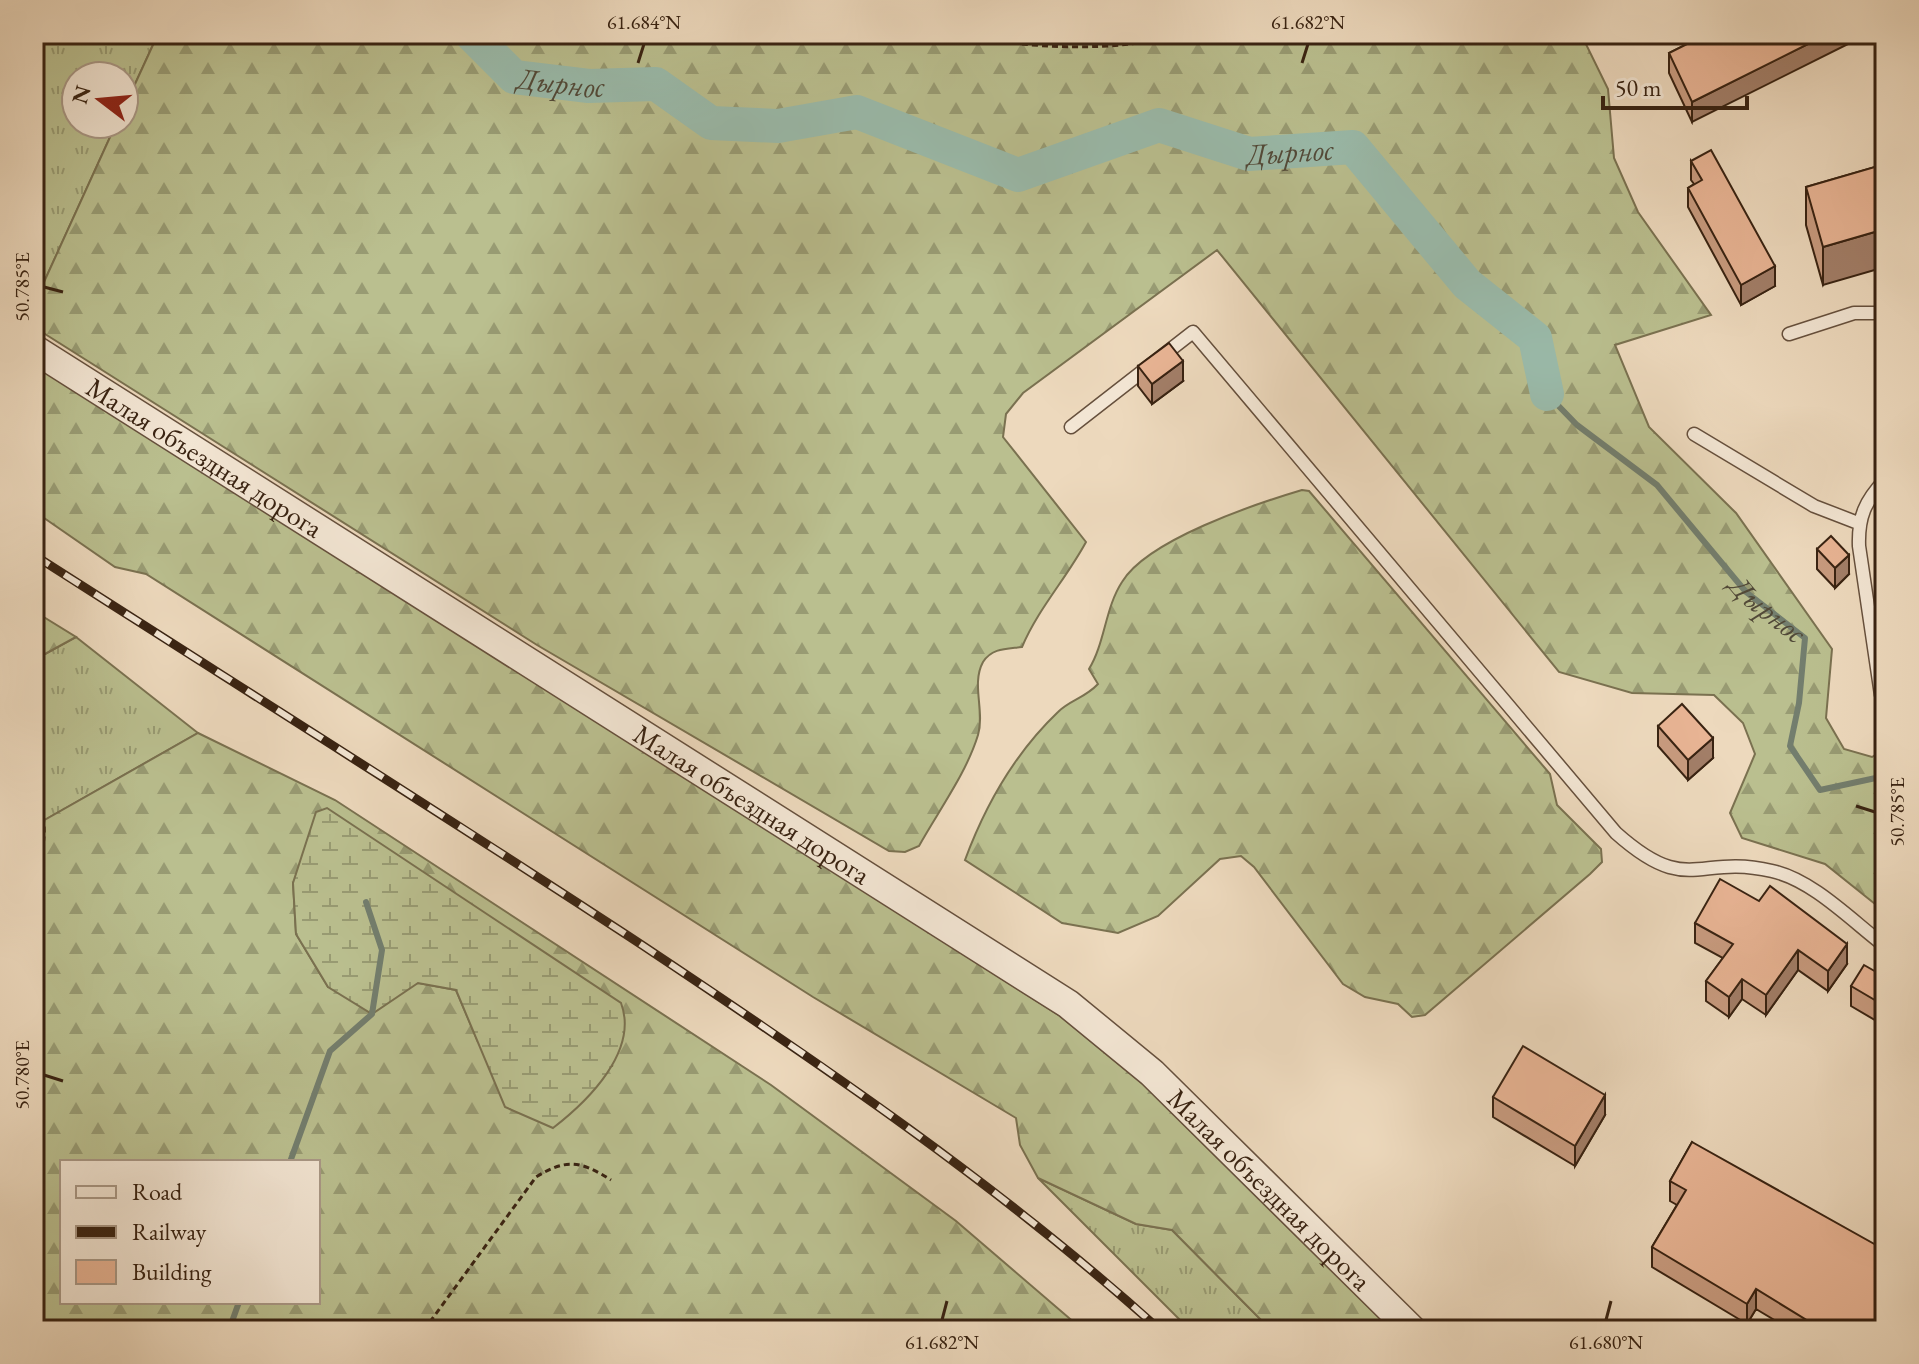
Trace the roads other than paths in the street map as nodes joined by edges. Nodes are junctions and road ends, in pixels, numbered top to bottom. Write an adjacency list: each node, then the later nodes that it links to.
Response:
1 (1885, 313): 2 (lane)
2 (1789, 334)
3 (34, 349): 10 (street, Малая объездная дорога)
4 (1071, 427): 9 (lane)
5 (1694, 434): 7 (lane)
6 (1885, 480): 7 (lane)
7 (1858, 523): 8 (lane)
8 (1881, 695)
9 (1885, 946)
10 (1412, 1330)

